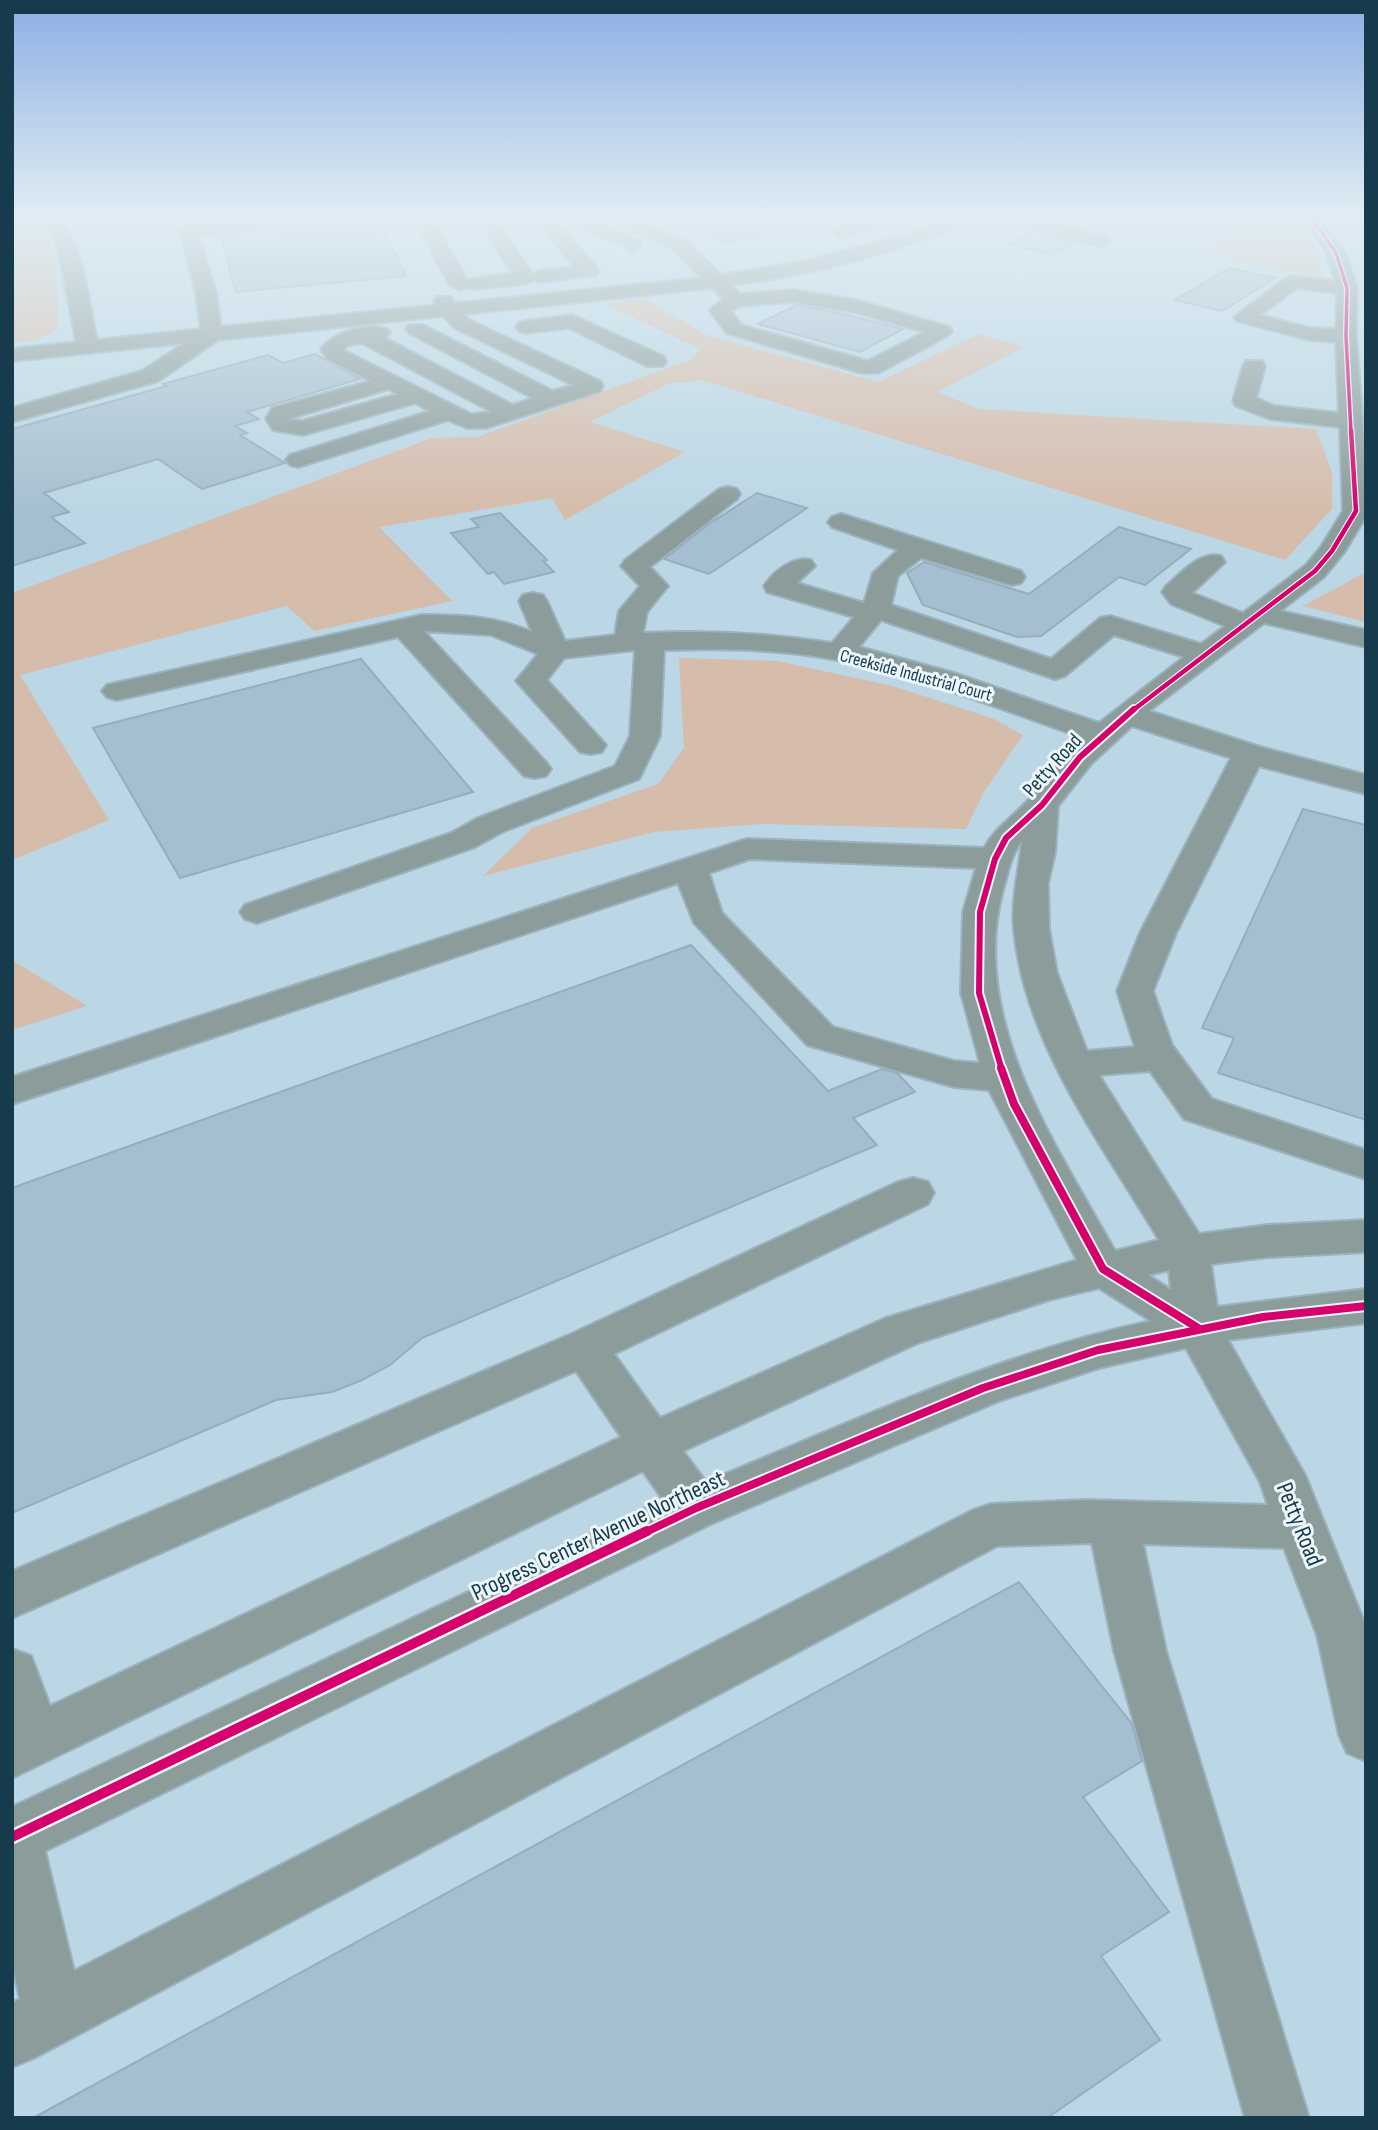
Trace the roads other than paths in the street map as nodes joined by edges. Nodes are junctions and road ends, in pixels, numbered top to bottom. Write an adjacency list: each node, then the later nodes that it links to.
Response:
1 (81, 314): 15 (street)
2 (208, 314): 11 (street)
3 (453, 314): 9 (street)
4 (474, 314): 9 (street)
5 (722, 314): 6 (street)
6 (885, 314)
7 (1248, 314): 14 (street)
8 (1346, 314): 14 (street, Petty Road)
9 (455, 317): 10 (street); 11 (street); 12 (street)
10 (416, 329): 13 (street); 25 (street)
11 (212, 334): 15 (street); 17 (street)
12 (483, 334): 18 (street); 25 (street)
13 (363, 335): 21 (street); 26 (street)
14 (1346, 336): 29 (street, Petty Road)
15 (88, 347): 16 (street)
16 (12, 355)
17 (173, 361): 20 (street); 22 (street)
18 (655, 361)
19 (1254, 366): 29 (street)
20 (12, 376)
21 (390, 382): 24 (street); 24 (street)
22 (96, 391): 23 (street); 28 (street)
23 (12, 396)
24 (417, 396): 27 (street)
25 (551, 400): 26 (street)
26 (512, 412): 27 (street)
27 (450, 413): 30 (street)
28 (12, 415)
29 (1350, 421): 39 (street, Petty Road)
30 (298, 460)
31 (727, 494): 42 (street)
32 (841, 522): 33 (street)
33 (917, 548): 36 (street); 38 (street)
34 (1212, 562): 39 (street)
35 (802, 566): 38 (street)
36 (1012, 577)
37 (533, 601): 43 (street)
38 (874, 611): 44 (street); 45 (street)
39 (1252, 619): 41 (street); 45 (street, Petty Road)
40 (405, 626): 43 (street); 46 (street); 50 (street)
41 (1366, 639)
42 (639, 642): 43 (street, Creekside Industrial Court); 44 (street, Creekside Industrial Court); 55 (street)
43 (555, 651): 48 (street)
44 (839, 653): 47 (street, Creekside Industrial Court)
45 (1207, 655): 47 (street, Petty Road)
46 (117, 691)
47 (1116, 724): 49 (street, Creekside Industrial Court); 52 (street, Petty Road)
48 (591, 746)
49 (1249, 754): 51 (street, Creekside Industrial Court); 56 (street)
50 (536, 769)
51 (1366, 785)
52 (1042, 805): 53 (street, Petty Road); 57 (street, Petty Road)
53 (995, 859): 54 (street); 58 (street, Petty Road)
54 (690, 868): 58 (street); 59 (street)
55 (257, 912)
56 (1161, 1057): 57 (street); 60 (street)
57 (1073, 1065): 63 (street, Petty Road)
58 (1004, 1078): 64 (street, Petty Road)
59 (12, 1091)
60 (1366, 1165)
61 (913, 1193): 67 (street)
62 (1366, 1236): 63 (street)
63 (1188, 1251): 64 (street); 66 (street, Petty Road)
64 (1102, 1269): 66 (street, Petty Road); 68 (street)
65 (1366, 1306): 66 (street, Progress Center Avenue Northeast)
66 (1198, 1328): 69 (street, Progress Center Avenue Northeast); 71 (street, Petty Road)
67 (584, 1348): 68 (street); 72 (street)
68 (651, 1445): 69 (street); 75 (street)
69 (696, 1508): 76 (street, Progress Center Avenue Northeast)
70 (1113, 1521): 71 (street); 77 (street); 78 (street)
71 (1301, 1527): 74 (street, Petty Road)
72 (12, 1595)
73 (12, 1673): 75 (street)
74 (1366, 1735)
75 (23, 1747)
76 (13, 1837): 77 (street)
77 (33, 2025)
78 (1277, 2118)

